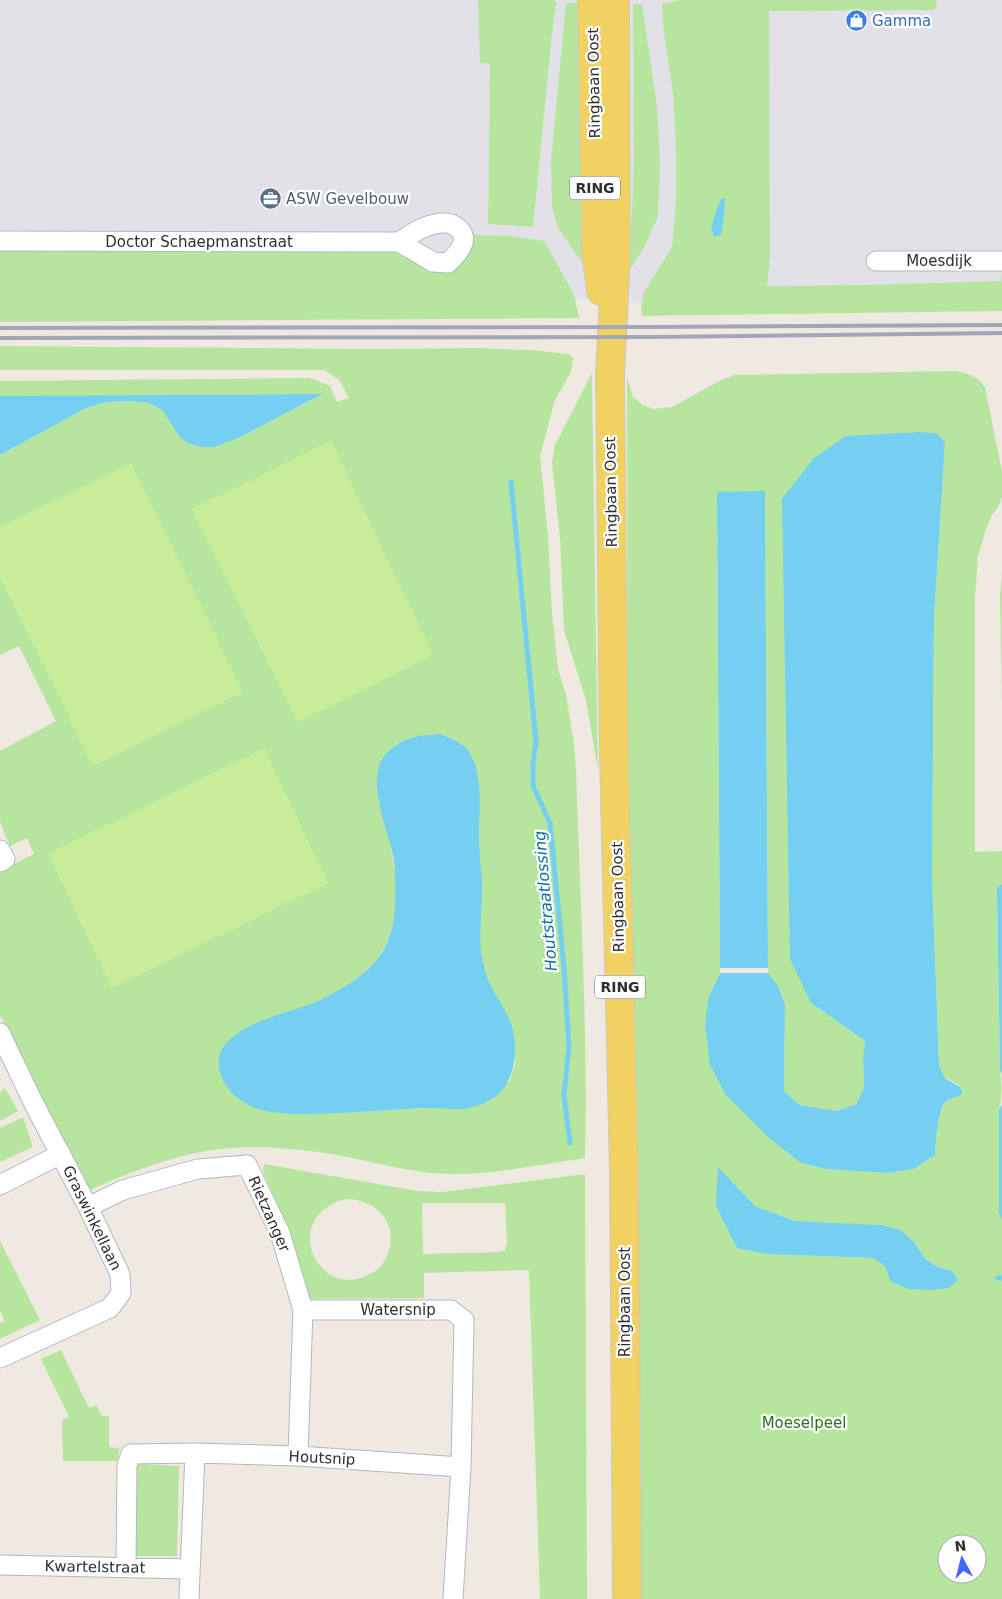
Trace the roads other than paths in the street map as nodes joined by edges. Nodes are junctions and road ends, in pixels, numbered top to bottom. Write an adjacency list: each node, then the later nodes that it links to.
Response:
1 (592, 0): 7 (main road, Ringbaan Oost / RING)
2 (616, 0): 7 (main road, Ringbaan Oost / RING)
3 (0, 241): 4 (street, Doctor Schaepmanstraat)
4 (399, 242)
5 (876, 261): 6 (street, Moesdijk)
6 (1002, 261)
7 (610, 375): 24 (main road, Ringbaan Oost / RING)
8 (0, 850): 9 (street)
9 (0, 862)
10 (0, 1033): 11 (street, Graswinkellaan)
11 (61, 1154): 12 (street, Graswinkellaan); 13 (street, Graswinkellaan)
12 (0, 1185)
13 (88, 1207): 14 (street, Rietzanger); 15 (street, Graswinkellaan)
14 (303, 1310): 17 (street, Rietzanger); 18 (street, Watersnip)
15 (0, 1358)
16 (195, 1453): 17 (street, Houtsnip); 20 (street, Houtsnip); 21 (street)
17 (298, 1456): 18 (street, Houtsnip)
18 (461, 1467): 23 (street)
19 (0, 1565): 20 (street, Kwartelstraat)
20 (126, 1568): 21 (street, Kwartelstraat)
21 (190, 1569): 22 (street)
22 (189, 1599)
23 (453, 1599)
24 (627, 1599)

